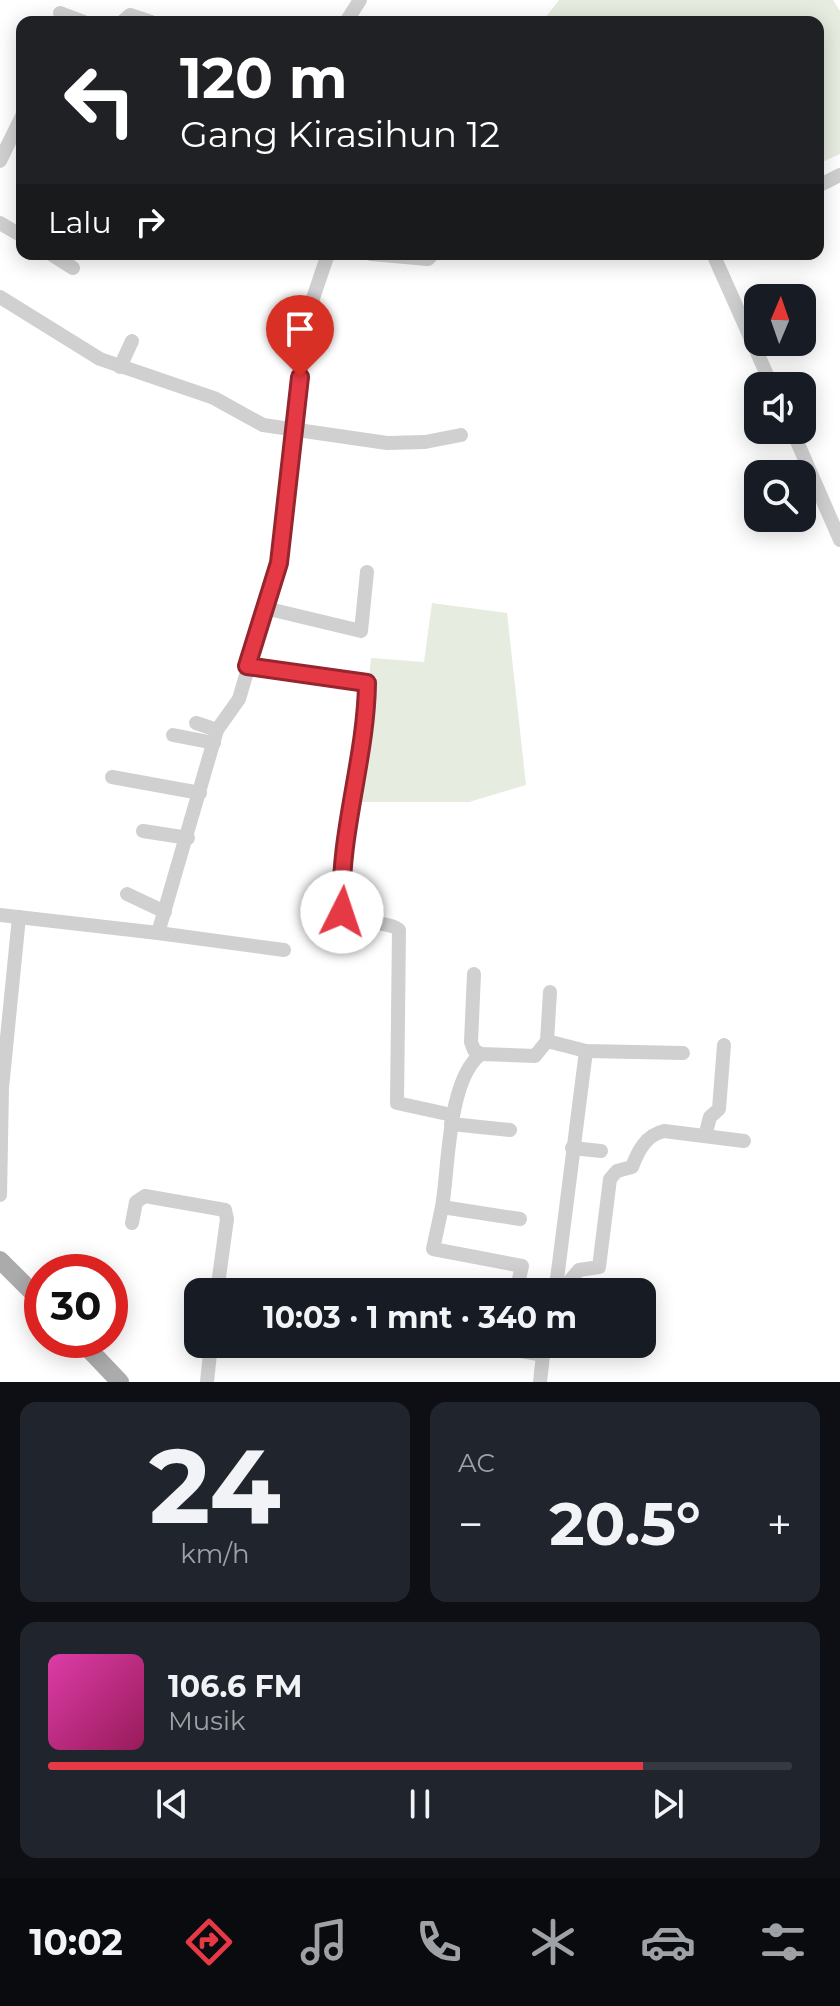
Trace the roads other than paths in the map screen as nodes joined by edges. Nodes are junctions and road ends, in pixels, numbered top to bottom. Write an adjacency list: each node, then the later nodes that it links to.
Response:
1 (16, 128): 2 (street)
2 (0, 161)
3 (60, 260): 6 (street)
4 (326, 260): 11 (street)
5 (716, 260): 10 (street)
6 (73, 268)
7 (0, 297): 9 (street)
8 (132, 341): 9 (street)
9 (120, 367): 11 (street)
10 (766, 372)
11 (295, 431): 12 (street); 16 (street)
12 (461, 435)
13 (798, 444): 14 (street)
14 (840, 540)
15 (367, 572): 16 (street)
16 (265, 608): 17 (street)
17 (247, 666): 20 (street); 41 (street)
18 (196, 723): 20 (street)
19 (173, 735): 20 (street)
20 (215, 736): 22 (street)
21 (112, 777): 22 (street)
22 (200, 793): 24 (street)
23 (143, 831): 24 (street)
24 (188, 838): 26 (street)
25 (127, 894): 26 (street)
26 (165, 912): 29 (street)
27 (0, 915): 28 (street)
28 (19, 917): 29 (street); 32 (street)
29 (158, 933): 30 (street)
30 (284, 950)
31 (474, 974): 39 (street)
32 (5, 990): 34 (street)
33 (550, 992): 35 (street)
34 (3, 1027): 40 (street)
35 (547, 1041): 37 (street); 39 (street)
36 (724, 1045): 43 (street)
37 (586, 1051): 38 (street); 45 (street)
38 (683, 1053)
39 (481, 1054): 41 (street)
40 (1, 1088): 47 (street)
41 (452, 1119): 42 (street); 48 (street)
42 (510, 1130)
43 (705, 1136): 44 (street); 55 (street)
44 (744, 1141)
45 (572, 1148): 46 (street); 54 (street)
46 (601, 1151)
47 (0, 1195)
48 (442, 1207): 49 (street); 53 (street)
49 (520, 1219)
50 (132, 1223): 52 (street)
51 (0, 1260): 56 (main road)
52 (219, 1278)
53 (519, 1278)
54 (556, 1278)
55 (572, 1278)
56 (24, 1284)
57 (97, 1358): 61 (main road)
58 (210, 1358): 62 (street)
59 (543, 1358): 63 (street)
60 (545, 1358): 63 (street)
61 (120, 1382)
62 (207, 1382)
63 (541, 1382)

